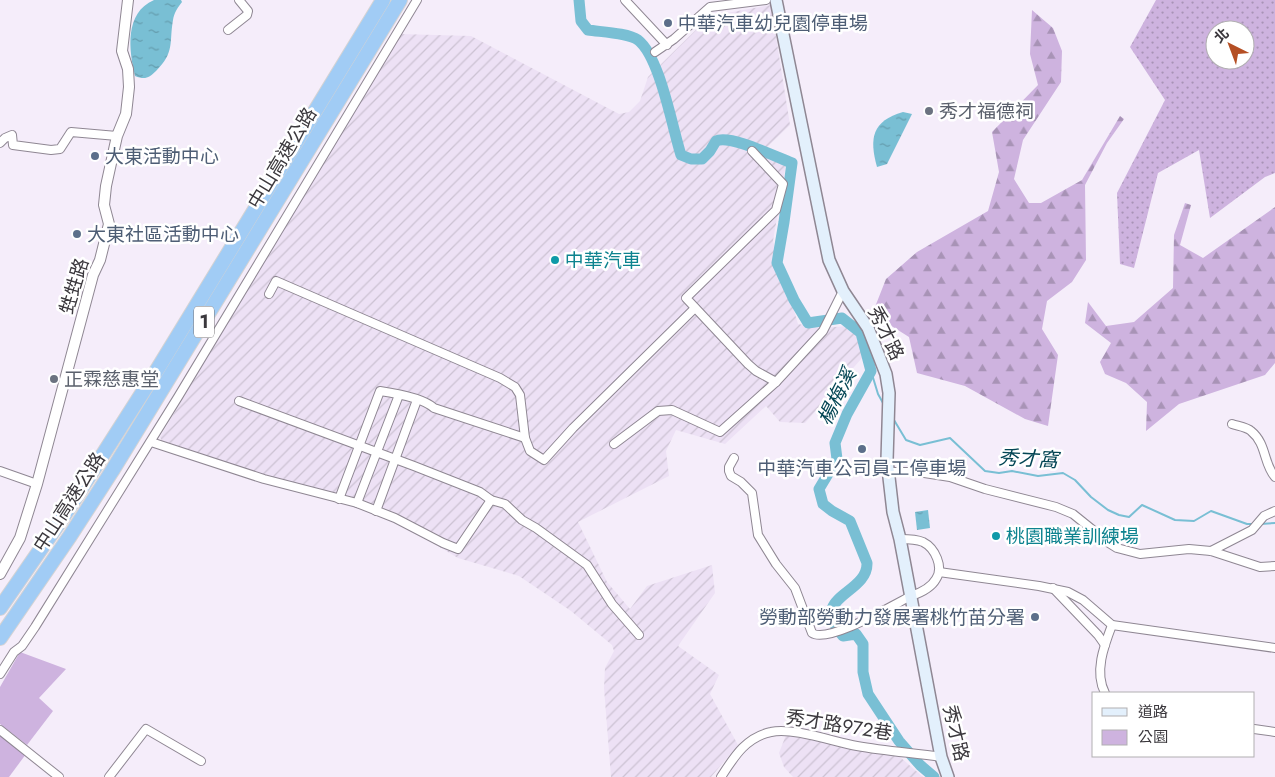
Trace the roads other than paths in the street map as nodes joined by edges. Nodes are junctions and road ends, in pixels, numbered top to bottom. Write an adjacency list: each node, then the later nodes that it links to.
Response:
1 (128, 0): 12 (street, 甡甡路)
2 (238, 0): 9 (street)
3 (383, 0): 46 (highway, 中山高速公路 / 1)
4 (400, 0): 49 (highway, 中山高速公路 / 1)
5 (417, 0): 24 (street)
6 (625, 0): 10 (street)
7 (766, 0): 10 (street)
8 (776, 0): 15 (main road, 秀才路)
9 (228, 30)
10 (667, 45): 11 (street)
11 (655, 52)
12 (117, 136): 13 (street); 33 (street, 甡甡路)
13 (0, 143)
14 (752, 151): 17 (street)
15 (843, 291): 18 (street); 31 (main road, 秀才路)
16 (269, 294): 23 (street)
17 (695, 308): 18 (street); 23 (street)
18 (776, 382): 25 (street)
19 (399, 395): 20 (street); 26 (street); 27 (street)
20 (417, 400): 23 (street); 29 (street)
21 (239, 401): 26 (street)
22 (1232, 424): 32 (street)
23 (525, 438)
24 (151, 442): 34 (street); 52 (street)
25 (614, 444)
26 (358, 446): 27 (street); 34 (street)
27 (376, 452): 29 (street); 36 (street)
28 (734, 458): 45 (street)
29 (395, 459): 35 (street); 37 (street)
30 (0, 471): 33 (street)
31 (888, 472): 39 (main road, 秀才路); 40 (street)
32 (1275, 477)
33 (37, 484): 43 (street, 甡甡路)
34 (339, 499): 36 (street)
35 (491, 500): 37 (street); 48 (street)
36 (357, 504): 37 (street)
37 (376, 510)
38 (1275, 511): 40 (street)
39 (900, 539): 42 (street); 45 (main road, 秀才路)
40 (1211, 551): 41 (street)
41 (1275, 566)
42 (939, 572): 44 (street); 45 (street)
43 (0, 574)
44 (1053, 588): 47 (street); 50 (street)
45 (910, 596): 57 (main road, 秀才路)
46 (0, 608)
47 (1112, 625): 50 (street); 51 (street)
48 (639, 635)
49 (0, 638)
50 (1104, 645): 53 (street)
51 (1275, 648)
52 (0, 674)
53 (1105, 692)
54 (0, 730): 59 (street)
55 (1255, 730): 56 (street)
56 (1275, 732)
57 (941, 757): 61 (street, 秀才路972巷); 62 (main road, 秀才路)
58 (201, 762): 60 (street)
59 (59, 777)
60 (109, 777)
61 (721, 777)
62 (948, 777)

